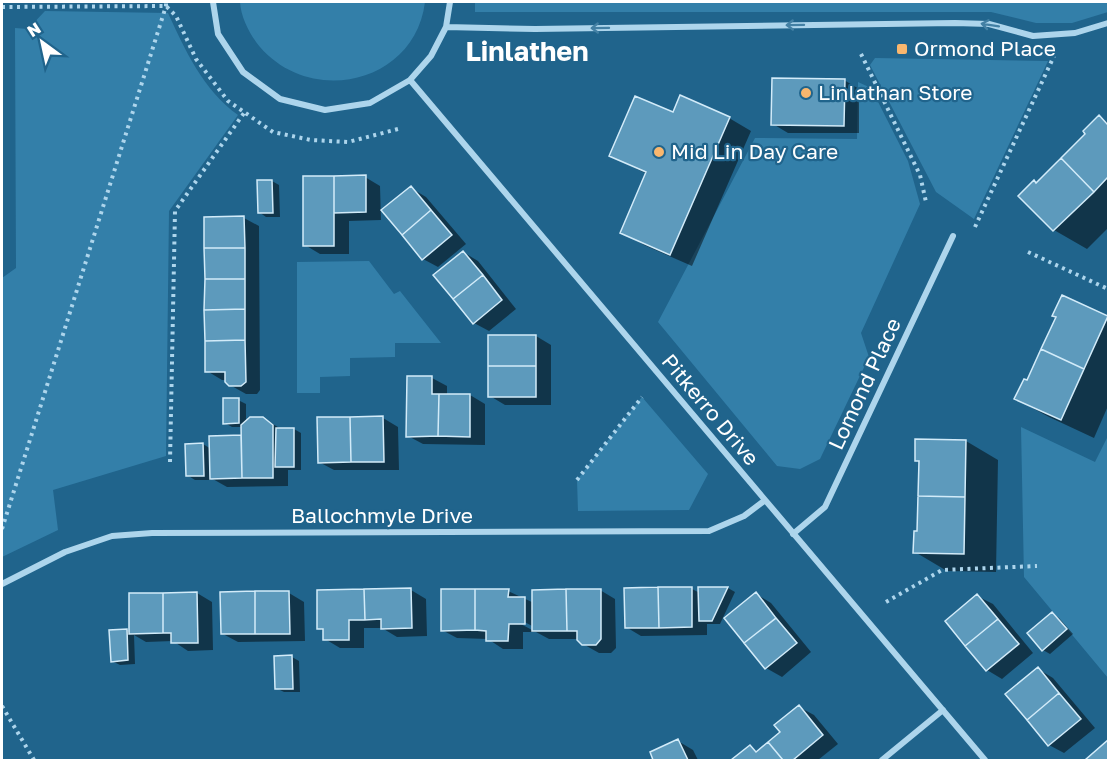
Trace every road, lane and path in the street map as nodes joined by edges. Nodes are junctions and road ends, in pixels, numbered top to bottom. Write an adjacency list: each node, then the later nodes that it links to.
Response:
1 (213, 2): 9 (street)
2 (450, 2): 6 (street)
3 (166, 4): 4 (path); 10 (path); 21 (path)
4 (2, 6)
5 (1108, 23): 6 (street, one-way to 6)
6 (446, 27): 9 (street)
7 (1055, 53): 13 (path)
8 (861, 54): 12 (path)
9 (410, 80): 20 (street, Pitkerro Drive)
10 (244, 113): 11 (path); 18 (path)
11 (402, 128)
12 (926, 202)
13 (975, 227)
14 (953, 236): 22 (street, Lomond Place)
15 (1028, 252): 16 (path)
16 (1108, 290)
17 (642, 397): 19 (path)
18 (170, 462)
19 (577, 480)
20 (764, 501): 22 (street, Pitkerro Drive); 24 (street, Ballochmyle Drive)
21 (2, 529)
22 (793, 534): 27 (street, Pitkerro Drive)
23 (1037, 566): 25 (path)
24 (2, 584)
25 (886, 602)
26 (2, 706): 28 (path)
27 (943, 710): 29 (street); 30 (street, Pitkerro Drive)
28 (34, 760)
29 (882, 760)
30 (986, 760)

